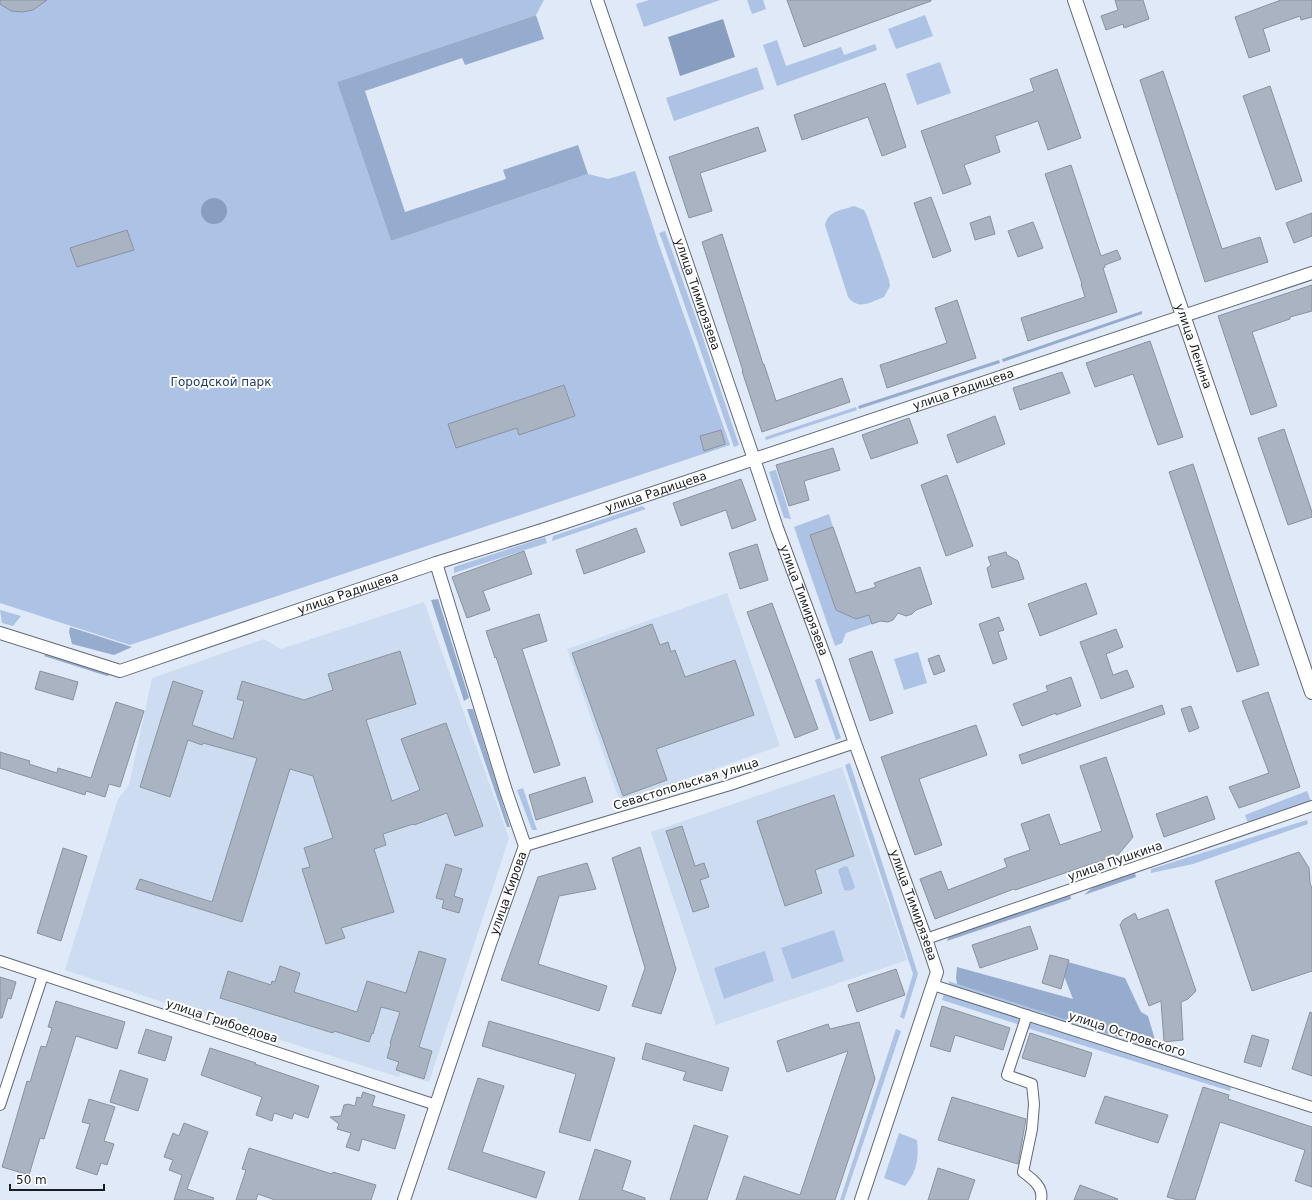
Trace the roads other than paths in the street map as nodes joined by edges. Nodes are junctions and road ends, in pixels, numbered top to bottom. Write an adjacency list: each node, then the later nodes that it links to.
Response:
1 (597, 0): 5 (street, улица Тимирязева)
2 (1075, 0): 4 (main road, улица Ленина)
3 (1312, 273): 4 (street, улица Радищева)
4 (1184, 316): 5 (street, улица Радищева); 8 (main road, улица Ленина)
5 (754, 459): 6 (street, улица Радищева); 9 (street, улица Тимирязева)
6 (436, 563): 7 (street, улица Радищева); 11 (street, улица Кирова)
7 (0, 633)
8 (1312, 692)
9 (855, 743): 11 (street, Севастопольская улица); 12 (street, улица Тимирязева)
10 (1312, 806): 12 (street, улица Пушкина)
11 (525, 846): 18 (street, улица Кирова)
12 (926, 939): 15 (street, улица Тимирязева)
13 (0, 961): 14 (street, улица Грибоедова)
14 (43, 975): 17 (street); 18 (street, улица Грибоедова)
15 (933, 985): 16 (street, улица Островского); 21 (street, улица Тимирязева)
16 (1027, 1015): 19 (street, улица Островского); 22 (street)
17 (0, 1105)
18 (436, 1105): 20 (street, улица Кирова)
19 (1312, 1107)
20 (404, 1200)
21 (861, 1200)
22 (1041, 1200)

